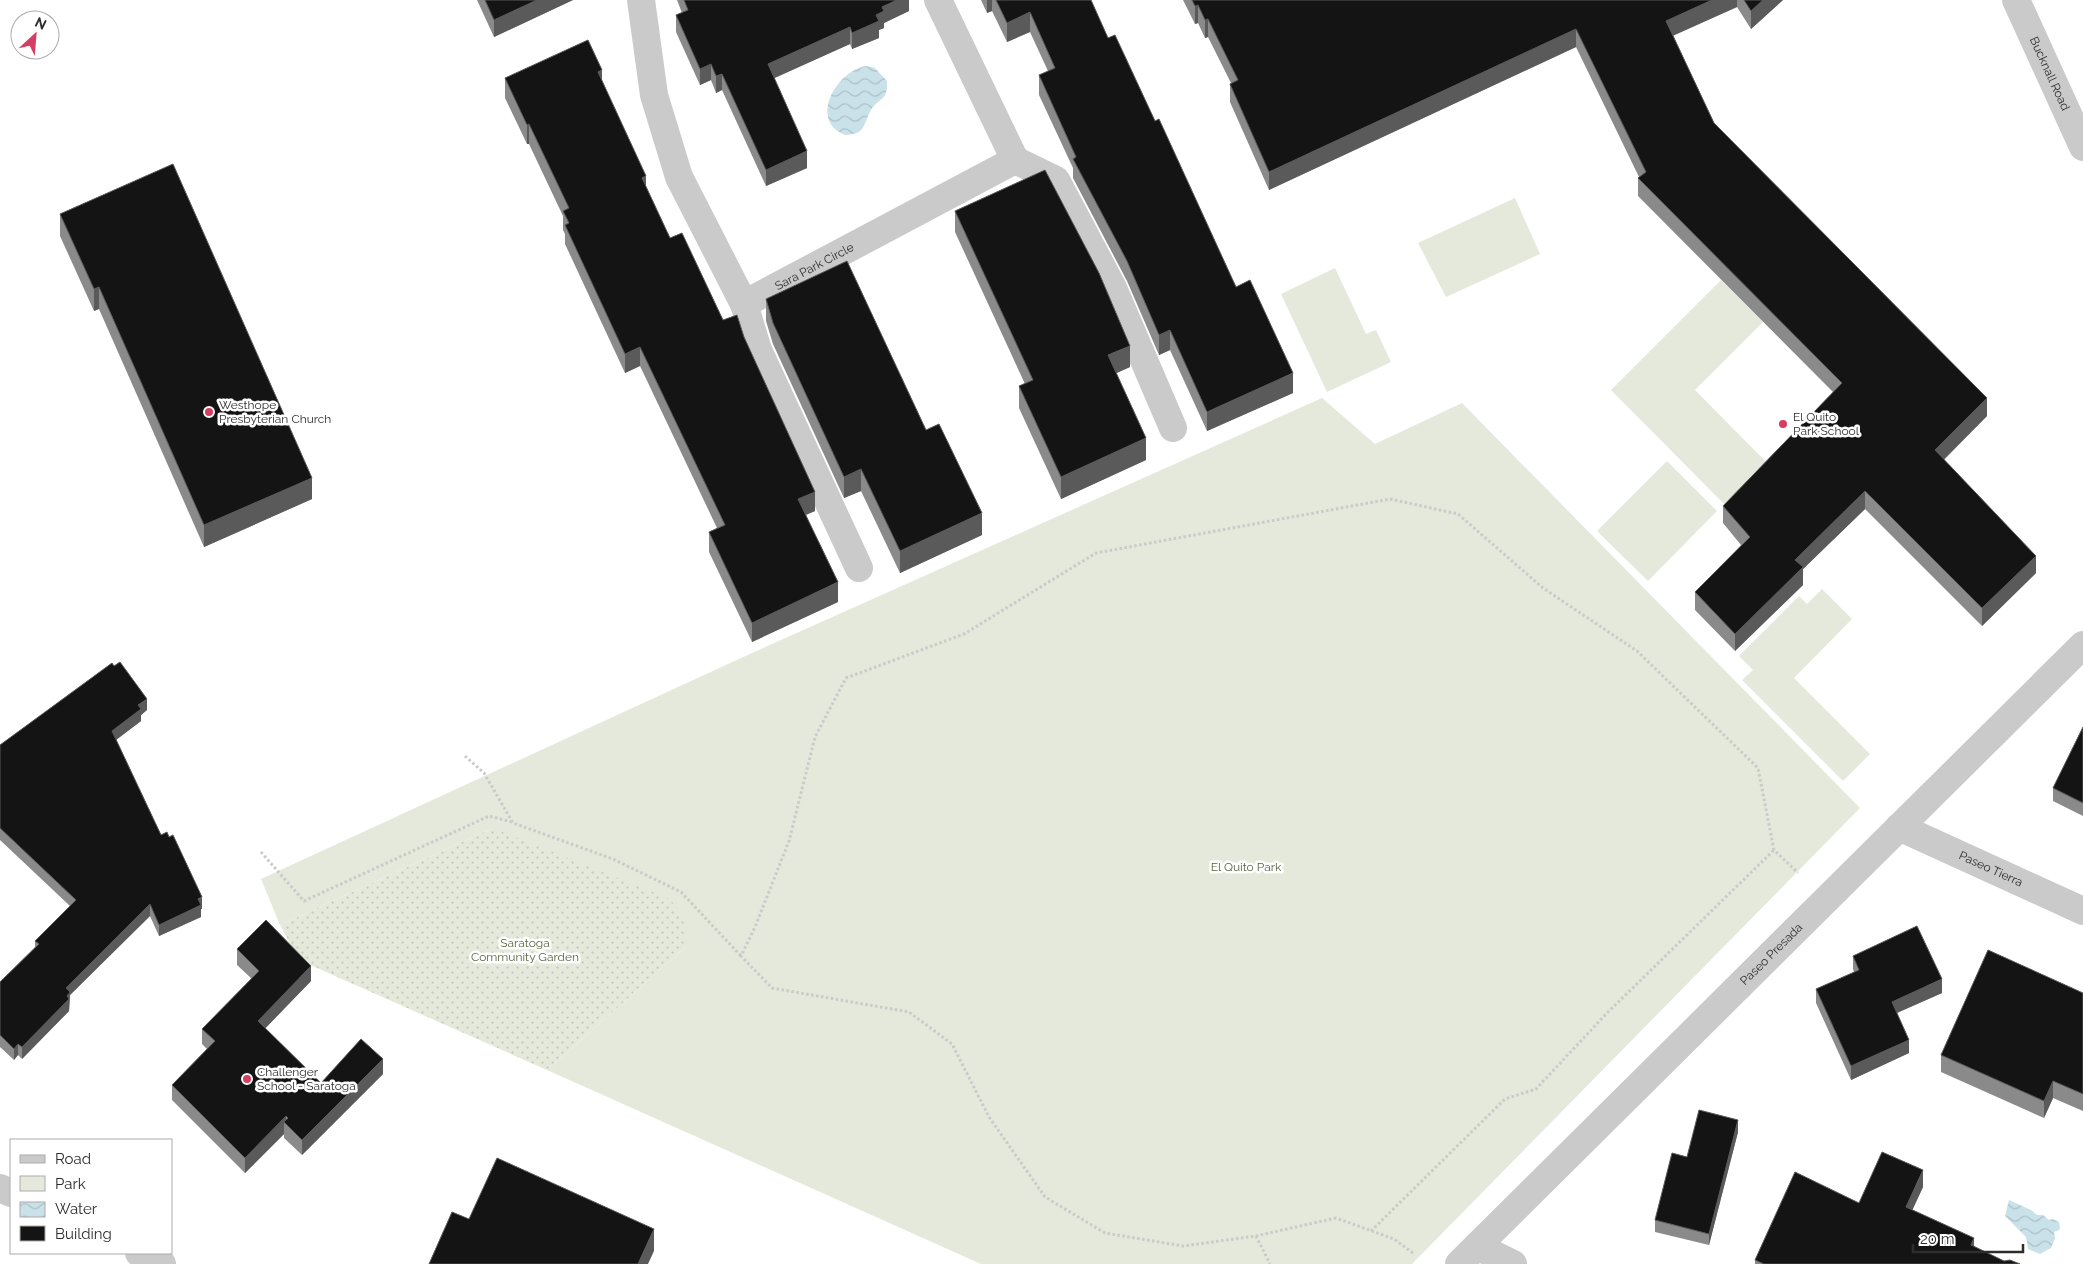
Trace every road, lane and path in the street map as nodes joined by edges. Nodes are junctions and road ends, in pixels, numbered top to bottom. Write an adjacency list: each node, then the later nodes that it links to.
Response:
1 (641, 0): 6 (street)
2 (938, 0): 5 (street)
3 (2016, 0): 4 (street, Bucknall Road)
4 (2083, 147)
5 (1015, 160): 6 (street, Sara Park Circle); 7 (street)
6 (744, 304): 8 (street)
7 (1173, 428)
8 (859, 568)
9 (2083, 645): 12 (street, Paseo Presada)
10 (465, 756): 11 (path)
11 (513, 822): 14 (path); 17 (path)
12 (1900, 827): 16 (street, Paseo Tierra); 21 (street, Paseo Presada)
13 (1774, 850): 15 (path); 17 (path); 18 (path)
14 (262, 852)
15 (1798, 873)
16 (2083, 911)
17 (741, 956): 19 (path)
18 (1370, 1231): 19 (path); 20 (path)
19 (1256, 1236): 22 (path)
20 (1413, 1254)
21 (1468, 1255): 23 (street)
22 (1270, 1264)
23 (1513, 1264)

